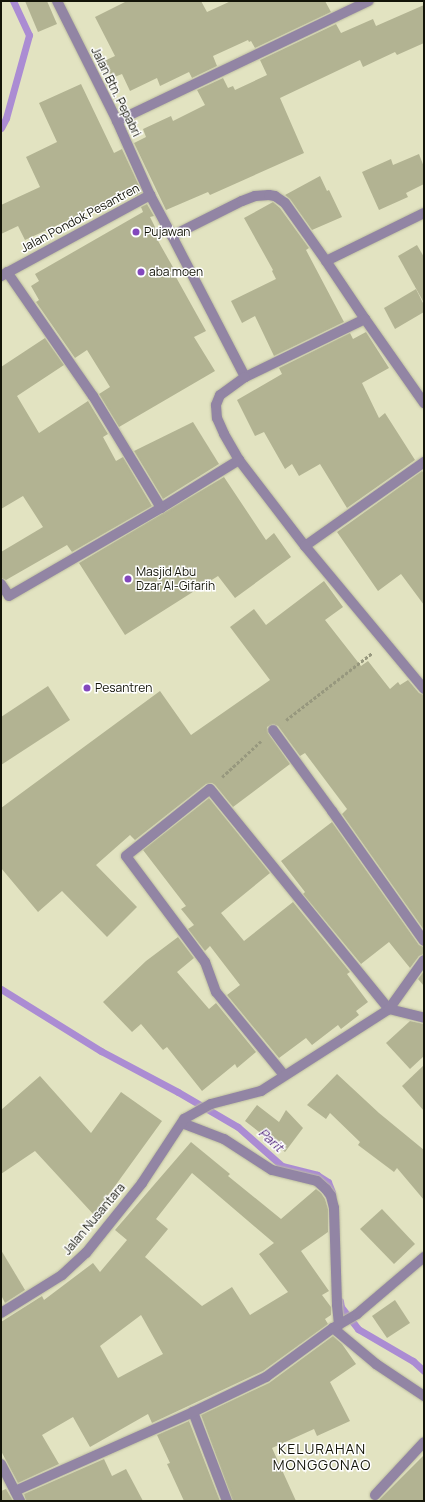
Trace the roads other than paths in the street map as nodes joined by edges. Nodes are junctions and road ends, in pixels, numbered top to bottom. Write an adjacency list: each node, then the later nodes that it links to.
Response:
1 (57, 1): 3 (street, Jalan Btn. Pepabri)
2 (369, 1): 3 (street)
3 (118, 121): 4 (street, Jalan Btn. Pepabri)
4 (150, 195): 6 (street, Jalan Btn. Pepabri); 8 (street, Jalan Pondok Pesantren)
5 (424, 213): 7 (street)
6 (172, 236): 7 (street); 10 (street, Jalan Btn. Pepabri)
7 (326, 261): 9 (street)
8 (4, 274): 14 (street)
9 (365, 319): 10 (street); 11 (street)
10 (245, 377): 12 (street)
11 (424, 403)
12 (239, 460): 14 (street); 15 (street)
13 (424, 462): 15 (street)
14 (161, 508): 16 (street)
15 (305, 546): 17 (street)
16 (1, 584)
17 (424, 689)
18 (273, 730): 19 (street)
19 (424, 941)
20 (424, 960): 21 (street)
21 (389, 1009): 22 (street); 23 (street); 23 (street)
22 (424, 1018)
23 (284, 1075): 24 (street)
24 (183, 1121): 26 (street, Jalan Nusantara); 27 (street)
25 (424, 1257): 27 (street)
26 (1, 1313)
27 (338, 1326): 28 (street); 29 (street)
28 (424, 1396)
29 (193, 1412): 32 (street); 35 (street)
30 (424, 1442): 33 (street)
31 (1, 1464): 32 (street)
32 (15, 1491): 34 (street)
33 (375, 1495)
34 (20, 1501)
35 (227, 1501)

